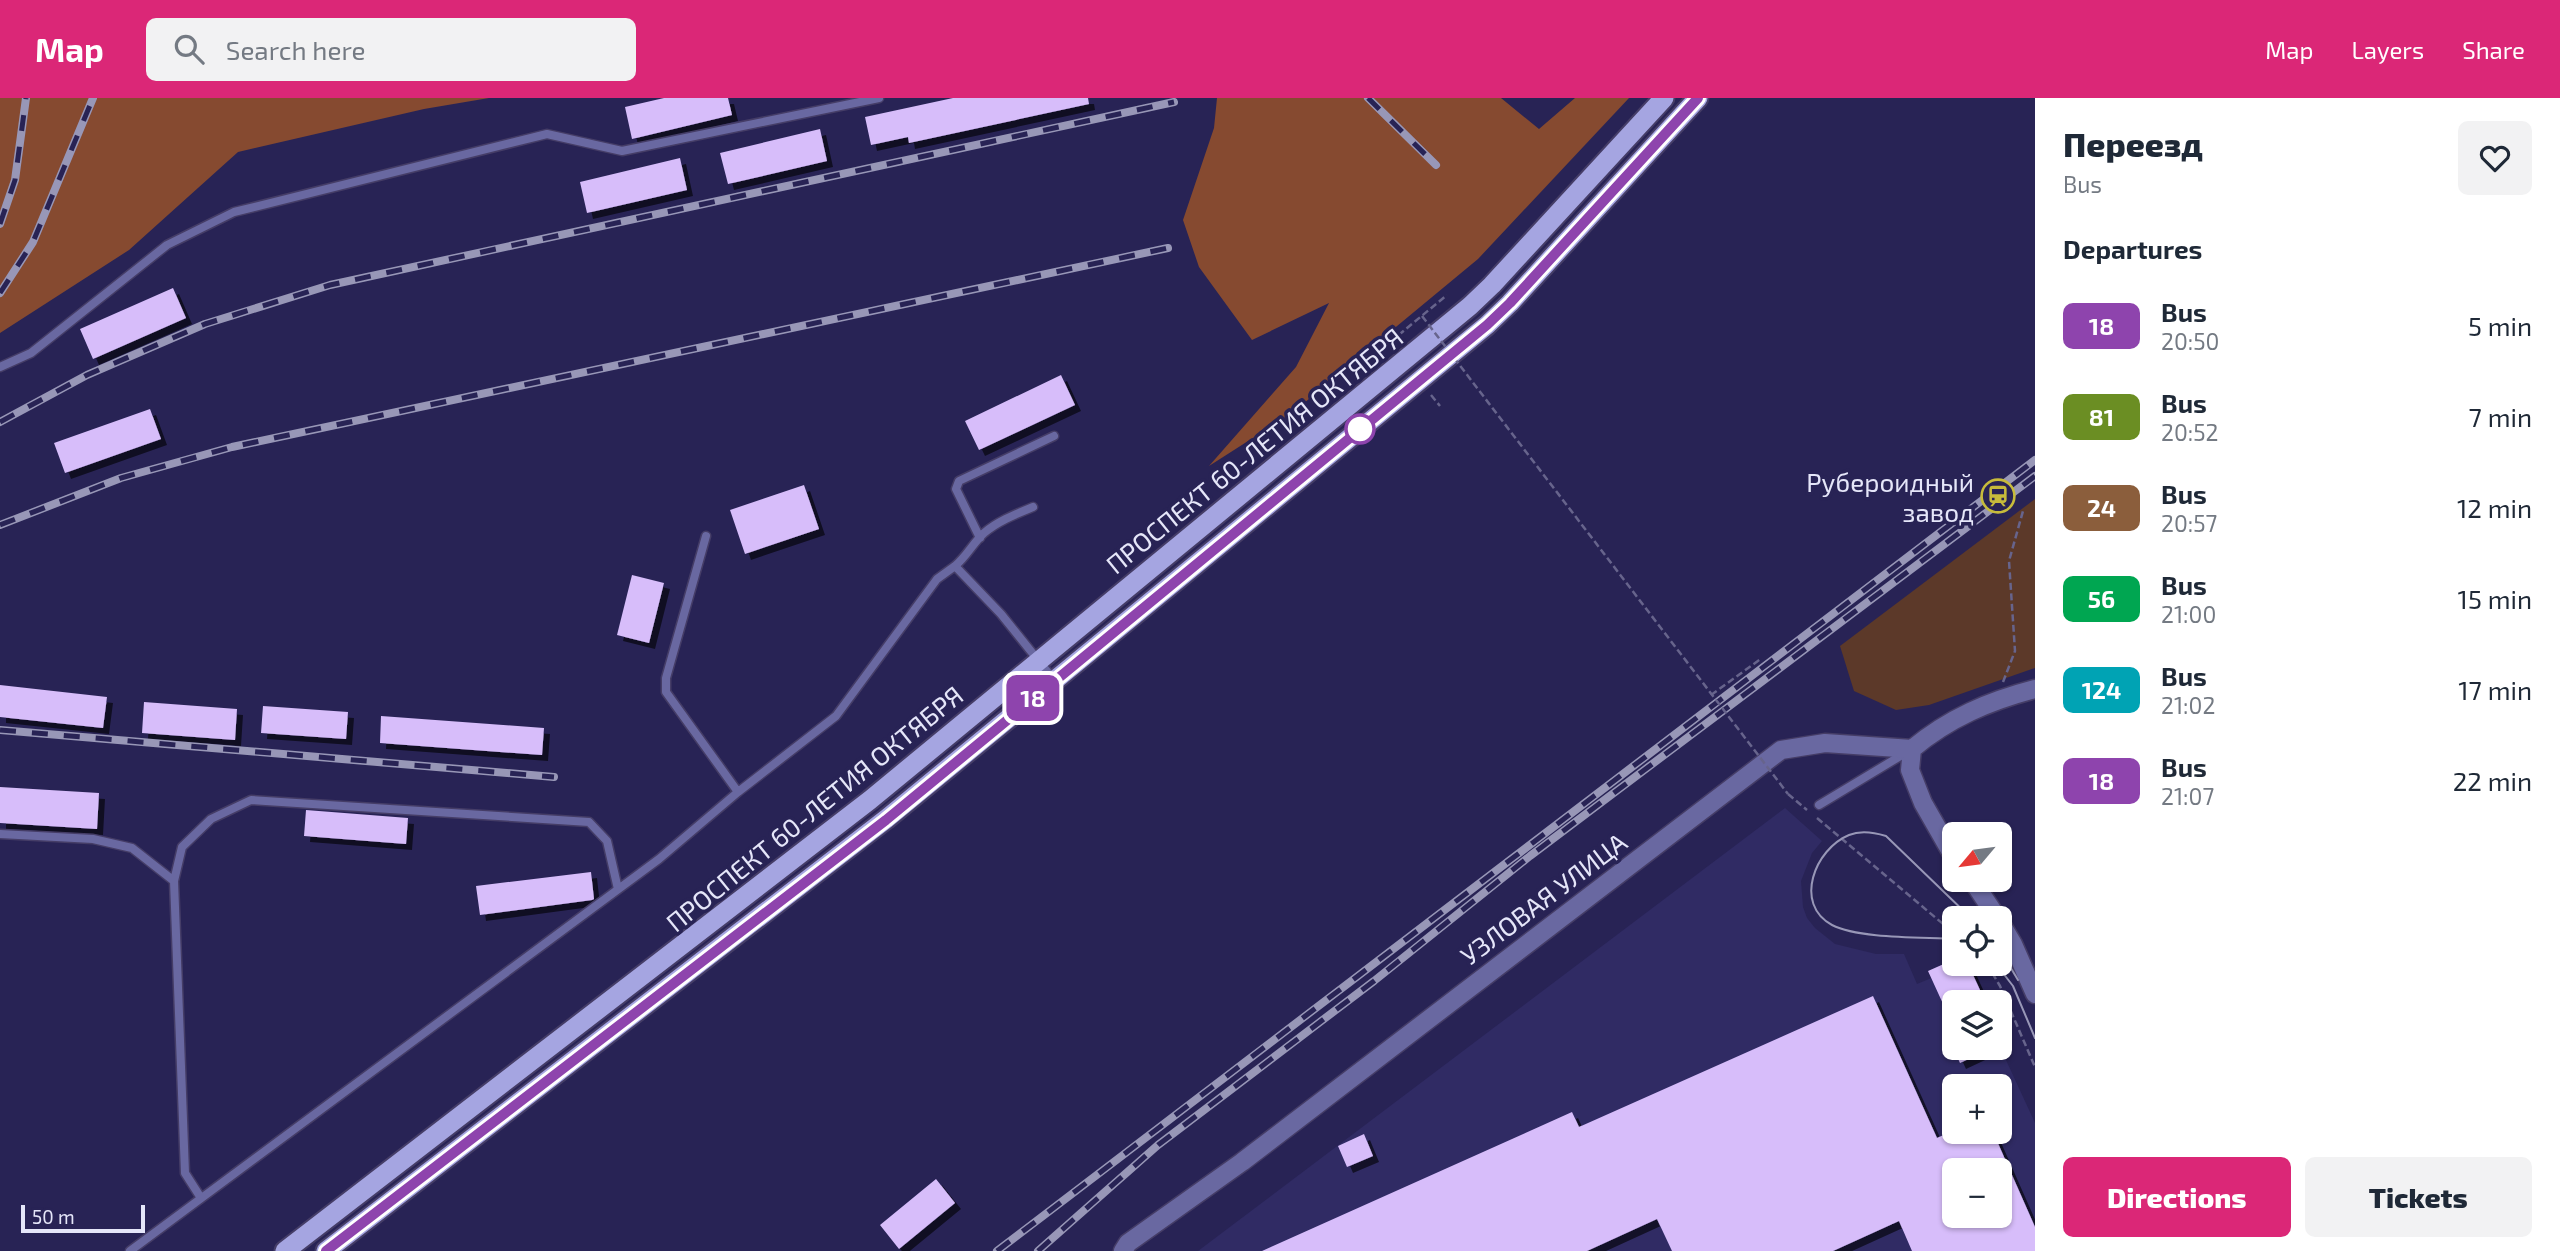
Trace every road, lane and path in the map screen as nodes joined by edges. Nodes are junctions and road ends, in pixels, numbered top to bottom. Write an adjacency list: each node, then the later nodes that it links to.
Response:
1 (879, 98): 7 (lane)
2 (1664, 98): 15 (highway, ПРОСПЕКТ 60-ЛЕТИЯ ОКТЯБРЯ)
3 (1698, 98): 16 (highway, ПРОСПЕКТ 60-ЛЕТИЯ ОКТЯБРЯ)
4 (1447, 295): 5 (path)
5 (1422, 316): 6 (path); 18 (path, bridge)
6 (1395, 338)
7 (0, 367)
8 (1054, 436): 12 (lane)
9 (1033, 507): 12 (lane)
10 (2023, 511): 19 (path)
11 (706, 536): 21 (lane)
12 (980, 538): 13 (lane)
13 (955, 566): 15 (lane); 21 (lane)
14 (1762, 658): 18 (path)
15 (1038, 661): 16 (lane); 34 (highway, ПРОСПЕКТ 60-ЛЕТИЯ ОКТЯБРЯ)
16 (1054, 680): 35 (highway, ПРОСПЕКТ 60-ЛЕТИЯ ОКТЯБРЯ)
17 (2035, 689): 19 (street)
18 (1711, 695): 27 (path, bridge)
19 (1995, 700): 20 (street)
20 (1912, 748): 22 (lane); 24 (street); 36 (street, УЗЛОВАЯ УЛИЦА)
21 (738, 792): 26 (lane)
22 (1819, 805)
23 (0, 834): 25 (lane)
24 (1942, 836)
25 (174, 881): 26 (lane); 32 (lane)
26 (618, 889): 32 (lane)
27 (1942, 923)
28 (2012, 942): 30 (street)
29 (1994, 976): 31 (path)
30 (2035, 994)
31 (2035, 1067)
32 (201, 1198): 33 (lane)
33 (130, 1251)
34 (285, 1251)
35 (326, 1251)
36 (1123, 1251)

